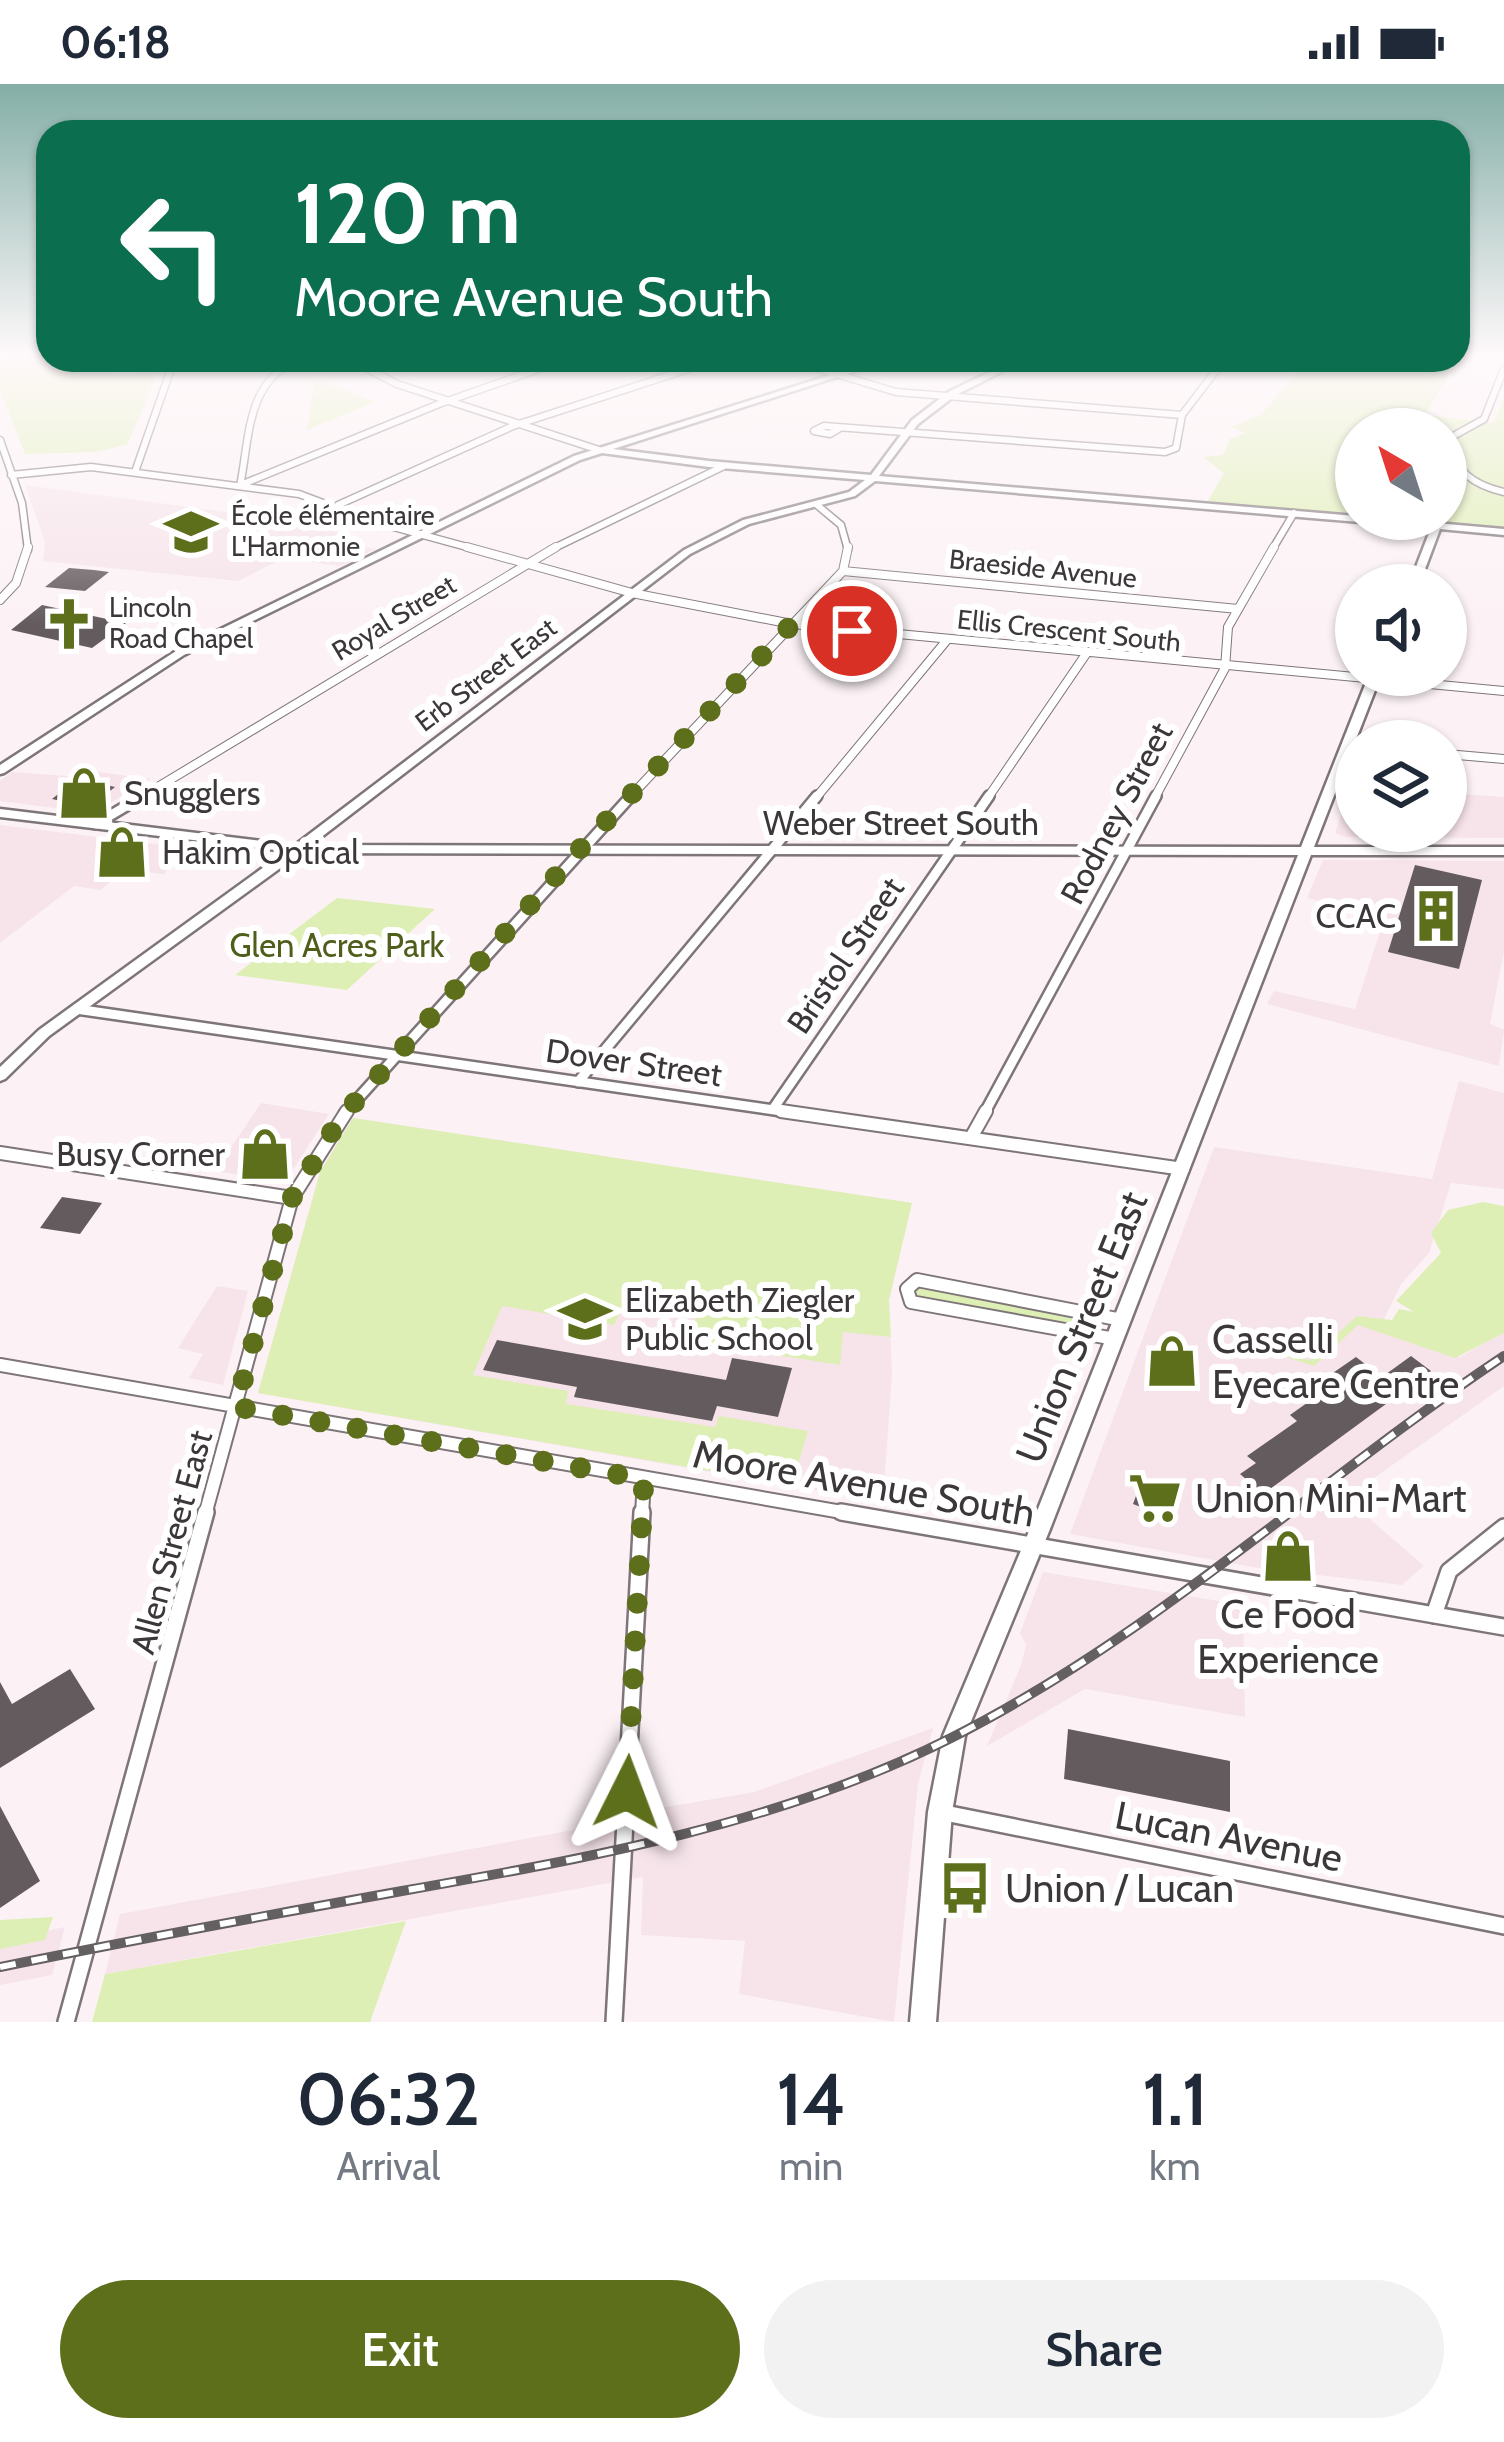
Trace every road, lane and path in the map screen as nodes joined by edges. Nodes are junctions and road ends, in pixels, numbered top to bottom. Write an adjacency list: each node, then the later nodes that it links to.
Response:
1 (1, 443): 15 (street)
2 (145, 443): 14 (street)
3 (248, 443): 17 (street)
4 (344, 443): 17 (street)
5 (476, 443): 20 (street)
6 (581, 443): 12 (street)
7 (617, 443): 12 (main road)
8 (897, 443): 16 (main road, Erb Street East)
9 (1054, 443): 10 (street)
10 (1178, 443)
11 (1449, 443): 18 (street)
12 (599, 449): 13 (main road); 25 (main road)
13 (724, 466): 16 (main road); 26 (street, Royal Street)
14 (135, 472): 15 (street, Ellis Crescent South); 17 (street, Ellis Crescent South)
15 (11, 475): 29 (street)
16 (873, 478): 19 (main road, Erb Street East); 21 (main road)
17 (240, 486): 20 (street, Ellis Crescent South)
18 (1504, 492)
19 (817, 505): 27 (street); 28 (main road, Erb Street East)
20 (338, 506): 25 (street, Ellis Crescent South)
21 (1294, 513): 22 (main road); 30 (street, Rodney Street)
22 (1335, 517)
23 (1467, 530): 24 (main road)
24 (1504, 532)
25 (418, 533): 26 (street, Ellis Crescent South); 40 (main road)
26 (524, 563): 28 (street, Ellis Crescent South); 43 (street, Royal Street)
27 (843, 571): 30 (street, Braeside Avenue); 31 (street, Allen Street East)
28 (632, 593): 31 (street, Ellis Crescent South); 44 (main road, Erb Street East)
29 (0, 600)
30 (1238, 609): 34 (street, Rodney Street)
31 (792, 624): 32 (street, Ellis Crescent South); 46 (street, Allen Street East)
32 (947, 640): 33 (street, Ellis Crescent South); 47 (street)
33 (1086, 654): 34 (street, Ellis Crescent South); 48 (street, Bristol Street)
34 (1225, 668): 35 (street, Ellis Crescent South); 49 (street, Rodney Street)
35 (1335, 675)
36 (1467, 688): 37 (street, Ellis Crescent South)
37 (1504, 692)
38 (1467, 756): 39 (street)
39 (1504, 759)
40 (0, 770)
41 (1335, 789): 45 (main road, Union Street East)
42 (0, 813): 43 (main road, Weber Street South)
43 (96, 824): 44 (main road, Weber Street South)
44 (298, 849): 46 (main road, Weber Street South); 51 (main road, Erb Street East)
45 (1310, 849): 49 (main road, Weber Street South); 50 (main road, Weber Street South); 58 (main road, Union Street East)
46 (579, 850): 47 (main road, Weber Street South); 52 (street, Allen Street East)
47 (772, 850): 48 (main road, Weber Street South); 54 (street)
48 (950, 850): 49 (main road, Weber Street South); 55 (street, Bristol Street)
49 (1127, 850): 56 (street, Rodney Street)
50 (1504, 850)
51 (76, 1010): 52 (street, Dover Street); 53 (main road, Erb Street East)
52 (393, 1055): 54 (street, Dover Street); 59 (street, Allen Street East)
53 (0, 1076)
54 (578, 1082): 55 (street, Dover Street)
55 (773, 1108): 56 (street, Dover Street)
56 (972, 1136): 58 (street, Dover Street)
57 (0, 1153): 59 (street)
58 (1183, 1169): 60 (main road, Union Street East)
59 (292, 1198): 62 (street, Allen Street East)
60 (1118, 1330): 60 (street); 65 (main road, Union Street East)
61 (0, 1365): 62 (street, Moore Avenue South)
62 (236, 1407): 63 (street, Moore Avenue South); 70 (street, Allen Street East)
63 (644, 1479): 65 (street, Moore Avenue South); 71 (street)
64 (1504, 1527): 66 (street)
65 (1033, 1546): 66 (street, Moore Avenue South); 68 (main road, Union Street East)
66 (1434, 1615): 67 (street, Moore Avenue South)
67 (1504, 1628)
68 (940, 1812): 69 (street, Lucan Avenue); 72 (main road, Union Street East)
69 (1504, 1926)
70 (66, 2022)
71 (614, 2022)
72 (922, 2022)

